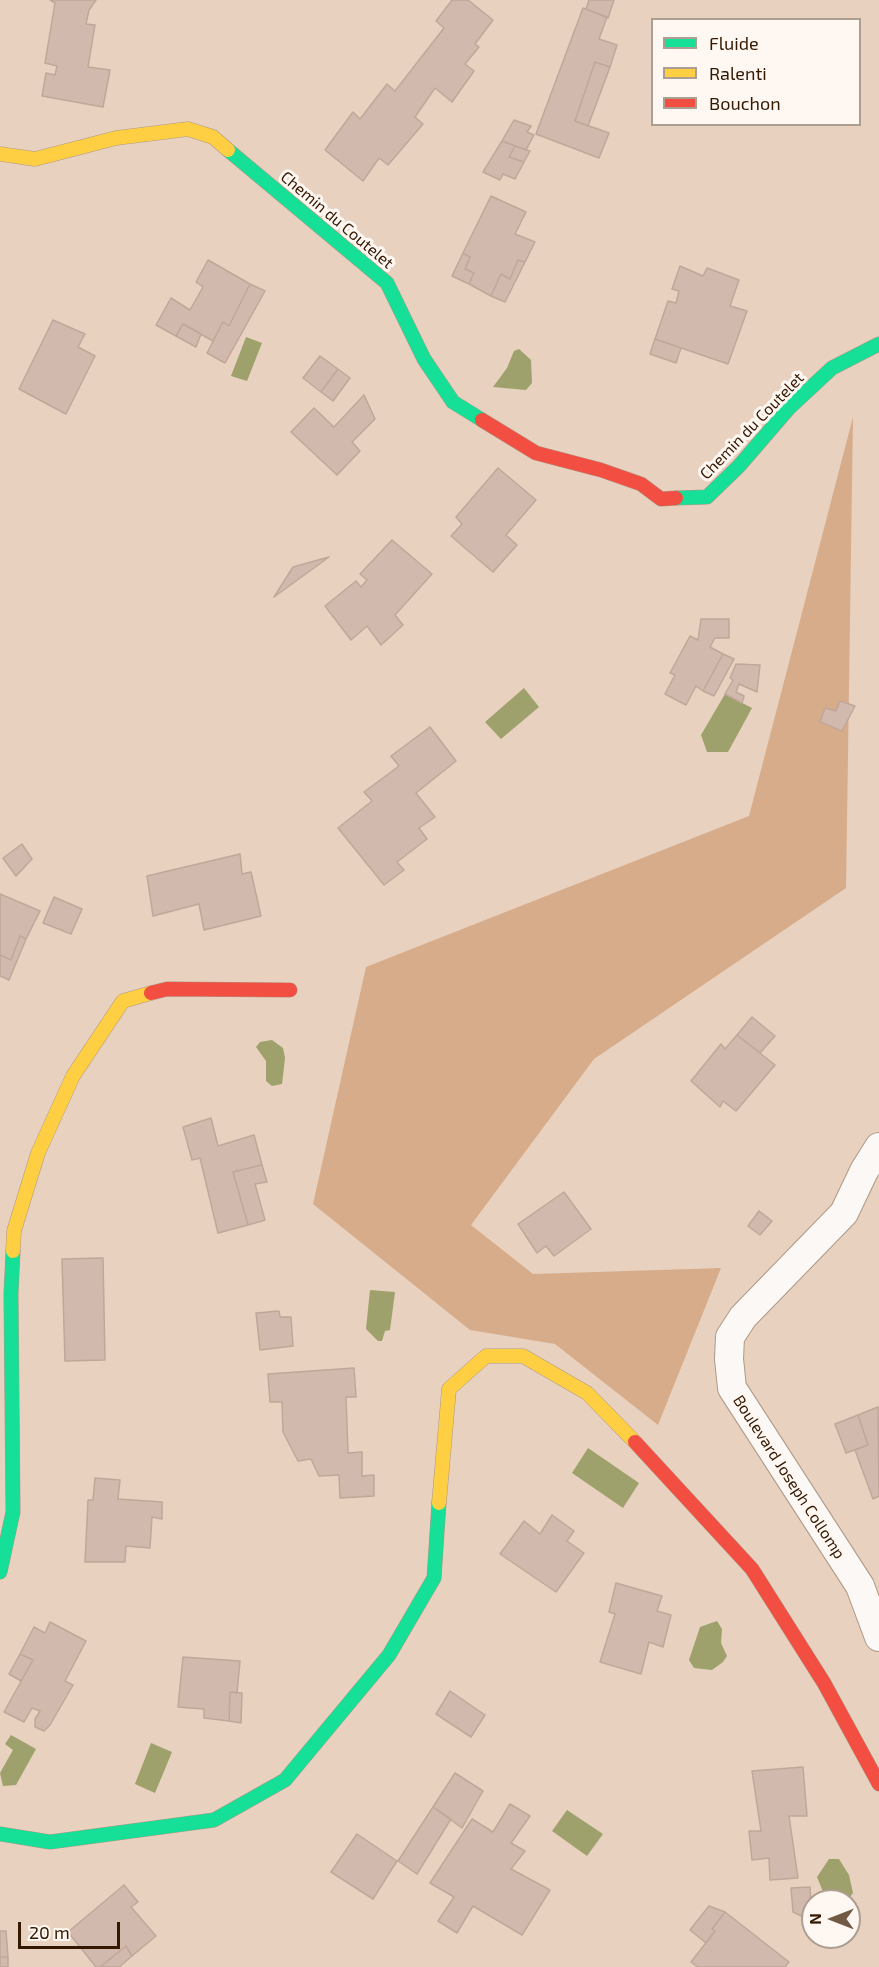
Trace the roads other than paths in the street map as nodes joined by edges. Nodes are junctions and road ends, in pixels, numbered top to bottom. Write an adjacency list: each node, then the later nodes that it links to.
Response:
1 (0, 154): 2 (street, Chemin du Coutelet)
2 (879, 344)
3 (290, 990): 5 (street)
4 (879, 1147): 6 (street, Boulevard Joseph Collomp)
5 (0, 1572)
6 (879, 1637)
7 (879, 1784): 8 (street)
8 (0, 1834)

